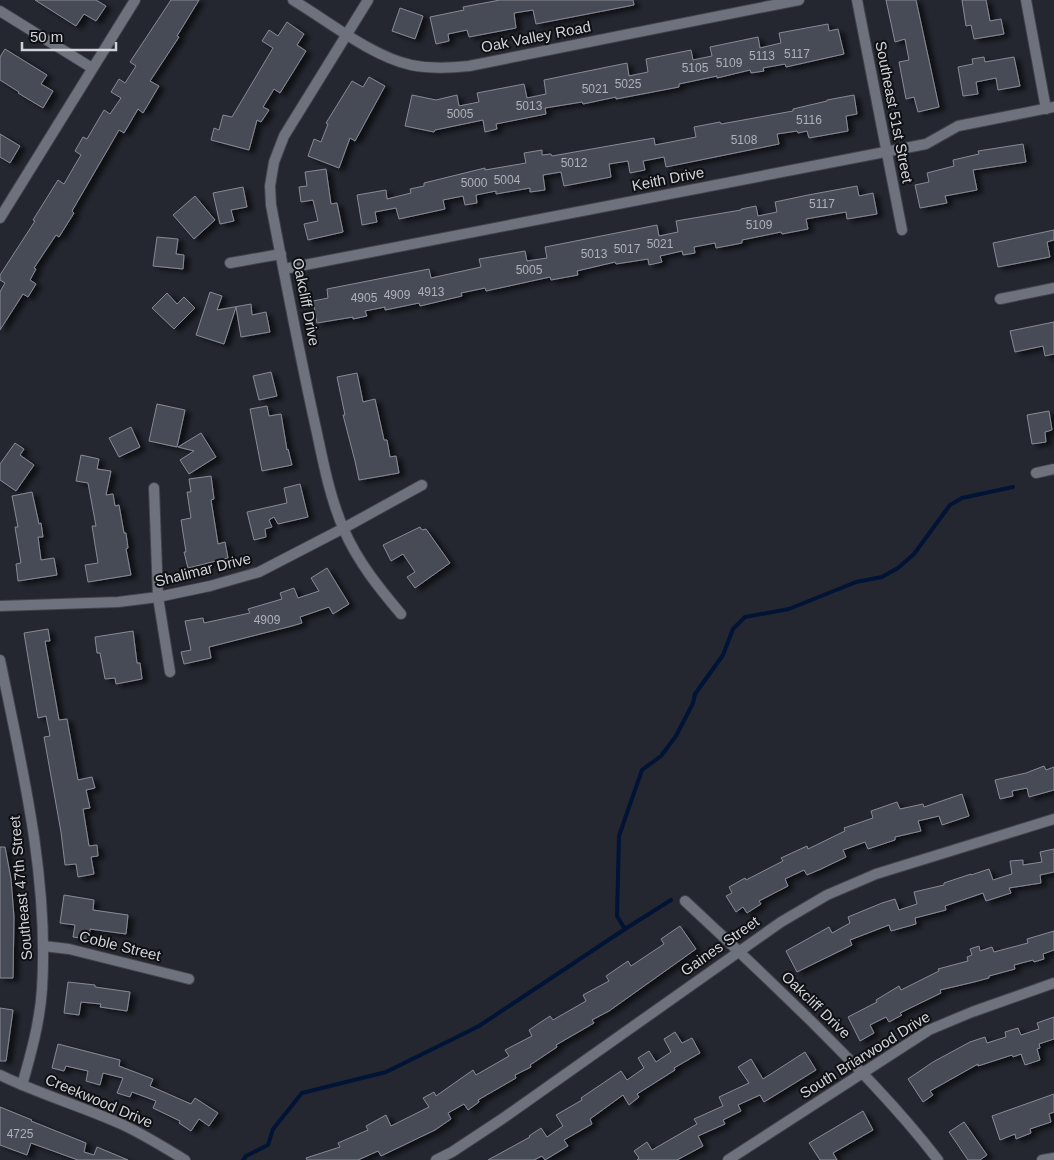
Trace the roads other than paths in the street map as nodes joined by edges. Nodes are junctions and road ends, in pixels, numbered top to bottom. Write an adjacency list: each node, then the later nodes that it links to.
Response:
1 (135, 0): 9 (street)
2 (293, 0): 8 (street, Oak Valley Road)
3 (368, 0): 8 (street, Oakcliff Drive)
4 (799, 0): 8 (street, Oak Valley Road)
5 (857, 0): 11 (street, Southeast 51st Street)
6 (1026, 0): 10 (street)
7 (0, 11): 9 (street)
8 (348, 34): 15 (street, Oakcliff Drive)
9 (92, 68): 12 (street)
10 (1050, 108): 11 (street, Keith Drive)
11 (886, 152): 14 (street, Southeast 51st Street); 17 (street, Keith Drive)
12 (4, 204): 13 (street)
13 (0, 218)
14 (902, 230)
15 (281, 254): 16 (street); 17 (street, Oakcliff Drive)
16 (230, 263)
17 (284, 269): 24 (street, Oakcliff Drive)
18 (1054, 288): 19 (street)
19 (1000, 299)
20 (1054, 469): 21 (street)
21 (1036, 474)
22 (422, 485): 24 (street, Shalimar Drive)
23 (154, 488): 25 (street)
24 (344, 528): 25 (street, Shalimar Drive); 27 (street, Oakcliff Drive)
25 (158, 597): 26 (street, Shalimar Drive); 29 (street)
26 (0, 606)
27 (401, 614)
28 (0, 660): 32 (street, Southeast 47th Street)
29 (170, 672)
30 (1054, 819): 33 (street, Gaines Street)
31 (685, 900): 33 (street, Oakcliff Drive)
32 (43, 946): 34 (street, Coble Street); 38 (street, Southeast 47th Street)
33 (740, 951): 36 (street, Oakcliff Drive); 41 (street, Gaines Street)
34 (189, 979)
35 (1054, 983): 36 (street, South Briarwood Drive)
36 (863, 1072): 42 (street, South Briarwood Drive); 43 (street, Oakcliff Drive)
37 (0, 1075): 38 (street, Creekwood Drive)
38 (22, 1085): 40 (street, Creekwood Drive)
39 (1054, 1158): 44 (street)
40 (185, 1160)
41 (436, 1160)
42 (728, 1160)
43 (938, 1160)
44 (1042, 1160)

